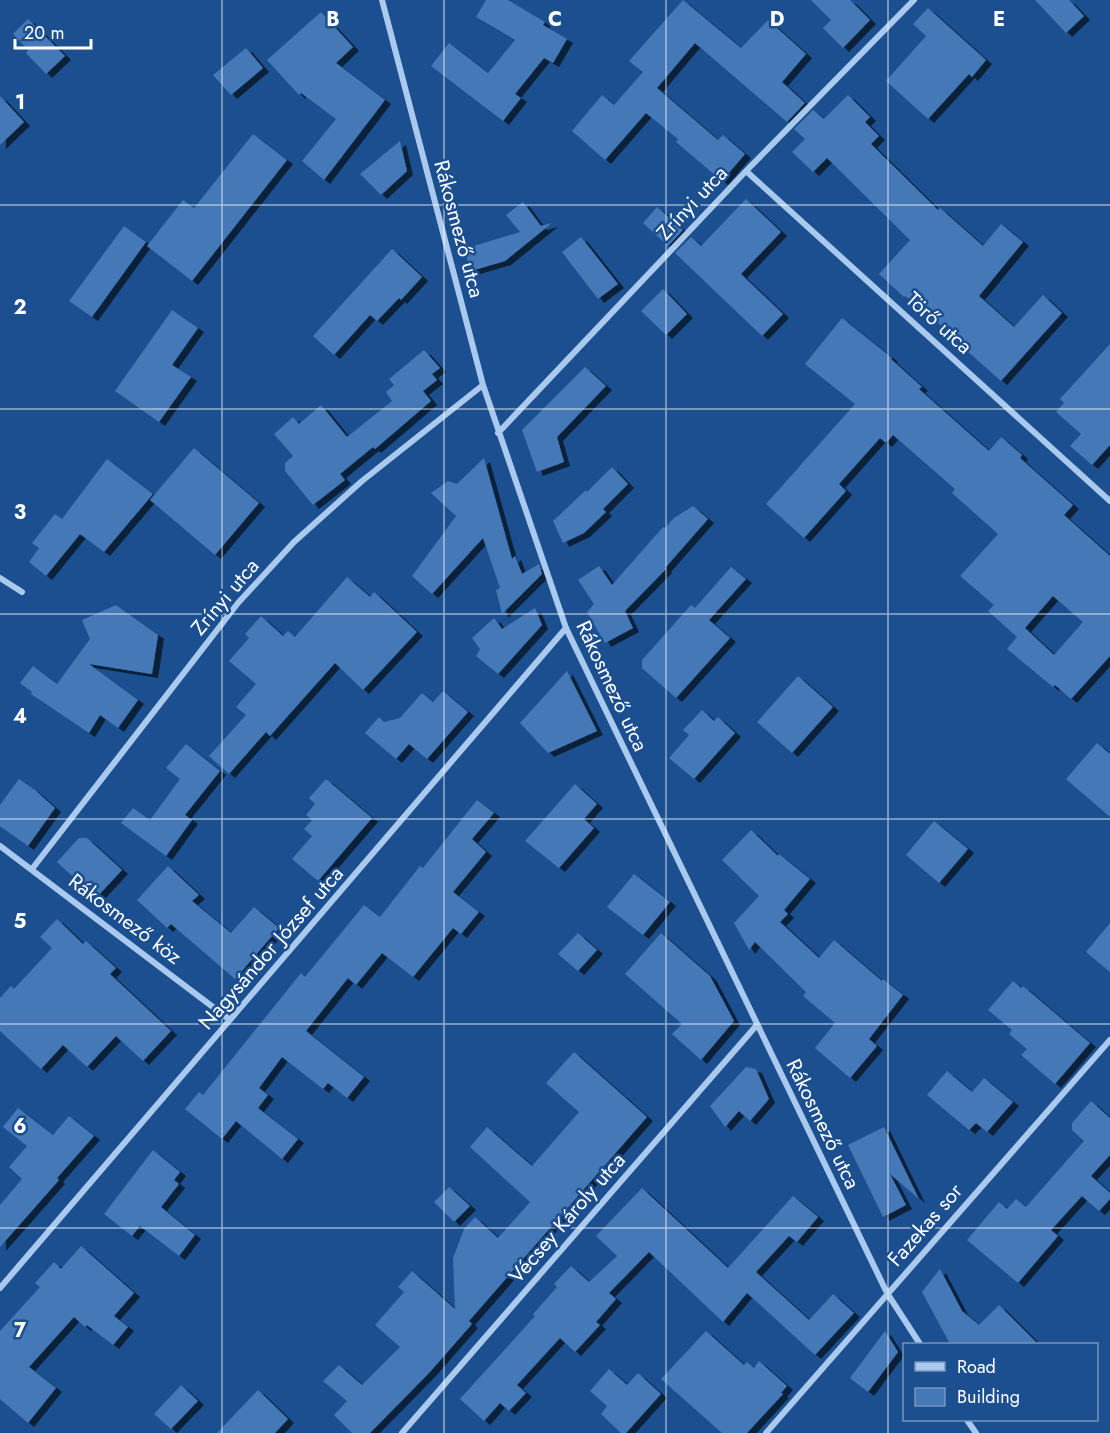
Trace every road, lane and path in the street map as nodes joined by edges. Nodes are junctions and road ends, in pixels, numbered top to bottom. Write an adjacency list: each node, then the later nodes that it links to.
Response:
1 (382, 0): 4 (street, Rákosmező utca)
2 (915, 0): 3 (street, Zrínyi utca)
3 (746, 171): 5 (street, Zrínyi utca); 6 (street, Törő utca)
4 (483, 385): 5 (street, Rákosmező utca); 11 (street, Zrínyi utca)
5 (498, 433): 9 (street, Rákosmező utca)
6 (1110, 501)
7 (0, 578): 8 (street)
8 (22, 592)
9 (566, 628): 12 (street, Nagysándor József utca); 13 (street, Rákosmező utca)
10 (0, 846): 11 (street, Rákosmező köz)
11 (32, 869): 12 (street, Rákosmező köz)
12 (230, 1020): 15 (street, Nagysándor József utca)
13 (756, 1026): 16 (street, Rákosmező utca); 18 (street, Vécsey Károly utca)
14 (1110, 1040): 16 (street, Fazekas sor)
15 (0, 1288)
16 (887, 1293): 17 (street, Rákosmező utca); 19 (street, Fazekas sor)
17 (919, 1343)
18 (402, 1433)
19 (766, 1433)

